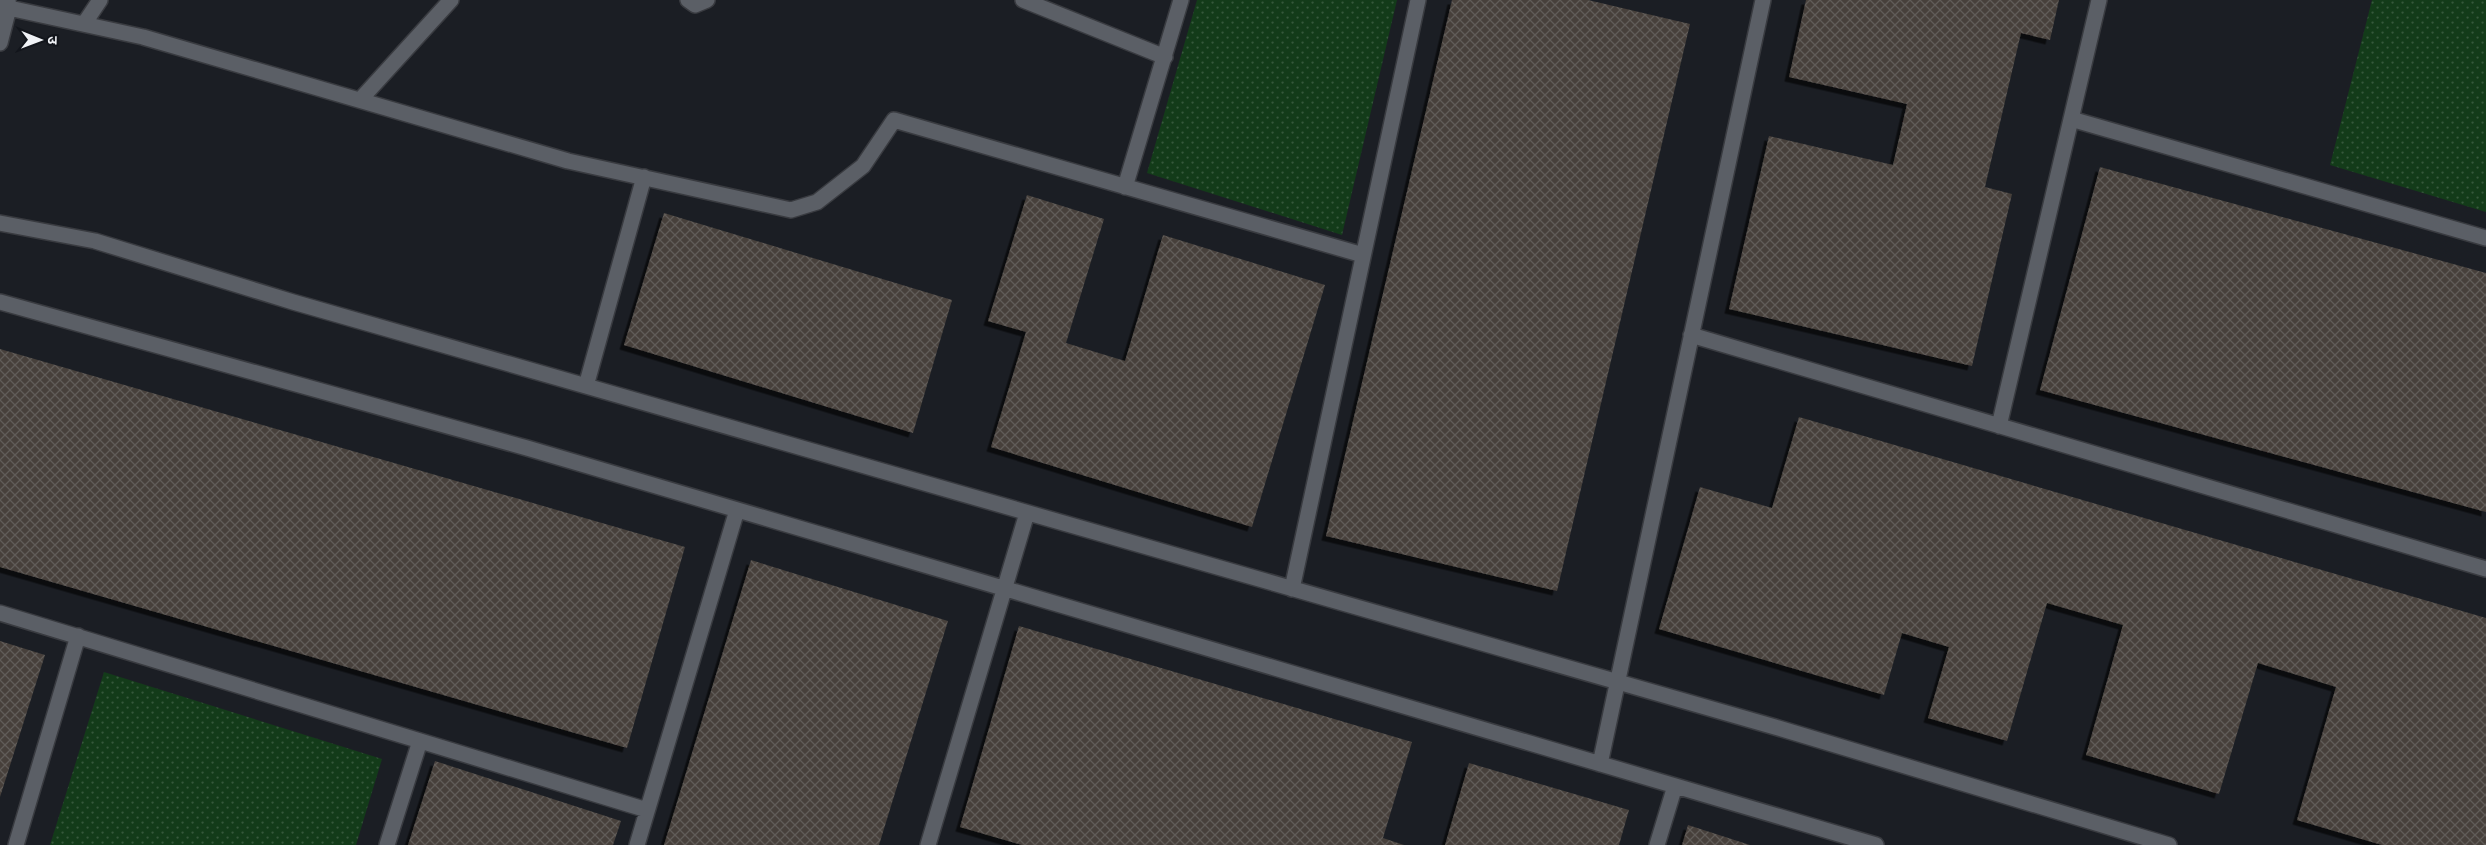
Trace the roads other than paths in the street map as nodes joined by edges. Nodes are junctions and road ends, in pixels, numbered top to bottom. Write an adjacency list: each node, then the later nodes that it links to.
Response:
1 (100, 0): 11 (street)
2 (451, 0): 14 (street)
3 (688, 0): 4 (street)
4 (707, 0)
5 (1023, 0): 13 (street)
6 (1181, 0): 13 (street)
7 (1418, 0): 20 (street)
8 (1763, 0): 22 (street)
9 (2099, 0): 15 (street)
10 (6, 5): 11 (street); 12 (street)
11 (84, 24): 14 (street)
12 (0, 43)
13 (1165, 57): 17 (street)
14 (360, 100): 16 (street)
15 (2071, 119): 19 (street); 24 (street)
16 (644, 177): 17 (street); 23 (street)
17 (1125, 187): 20 (street)
18 (0, 222): 23 (street)
19 (2486, 238)
20 (1363, 255): 29 (street)
21 (0, 302): 25 (street)
22 (1691, 335): 24 (street); 32 (street)
23 (586, 386): 26 (street)
24 (1999, 426): 27 (street)
25 (737, 510): 28 (street); 36 (street)
26 (1028, 512): 28 (street); 29 (street)
27 (2486, 569)
28 (1004, 588): 34 (street); 40 (street)
29 (1292, 588): 32 (street)
30 (0, 613): 31 (street)
31 (78, 636): 33 (street); 37 (street)
32 (1618, 682): 34 (street); 43 (street)
33 (420, 741): 36 (street); 38 (street)
34 (1600, 764): 35 (street)
35 (1675, 786): 41 (street); 42 (street)
36 (648, 810): 39 (street)
37 (16, 845)
38 (387, 845)
39 (637, 845)
40 (928, 845)
41 (1657, 845)
42 (1876, 845)
43 (2169, 845)

